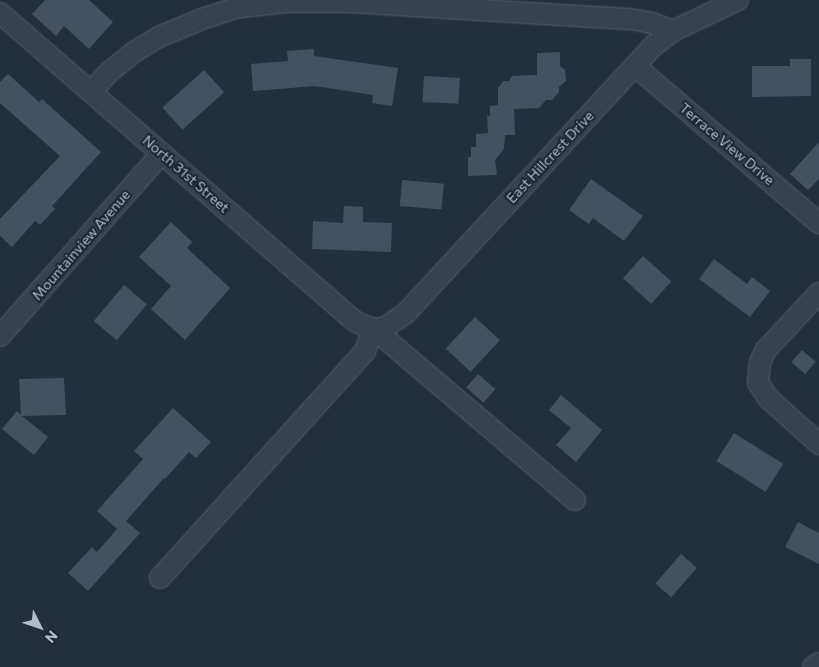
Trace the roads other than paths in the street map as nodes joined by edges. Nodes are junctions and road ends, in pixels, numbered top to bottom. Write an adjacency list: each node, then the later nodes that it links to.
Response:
1 (738, 0): 3 (street, East Hillcrest Drive)
2 (0, 13): 5 (street, North 31st Street)
3 (672, 31): 4 (street, East Hillcrest Drive); 5 (street)
4 (635, 66): 7 (street, Terrace View Drive); 9 (street, East Hillcrest Drive)
5 (92, 91): 6 (street, North 31st Street)
6 (162, 153): 9 (street, North 31st Street); 10 (street, Mountainview Avenue)
7 (819, 223)
8 (819, 293): 11 (street)
9 (374, 329): 12 (street, North 31st Street); 13 (street)
10 (0, 336)
11 (819, 444)
12 (575, 500)
13 (160, 578)
14 (819, 663): 15 (street)
15 (813, 667)

